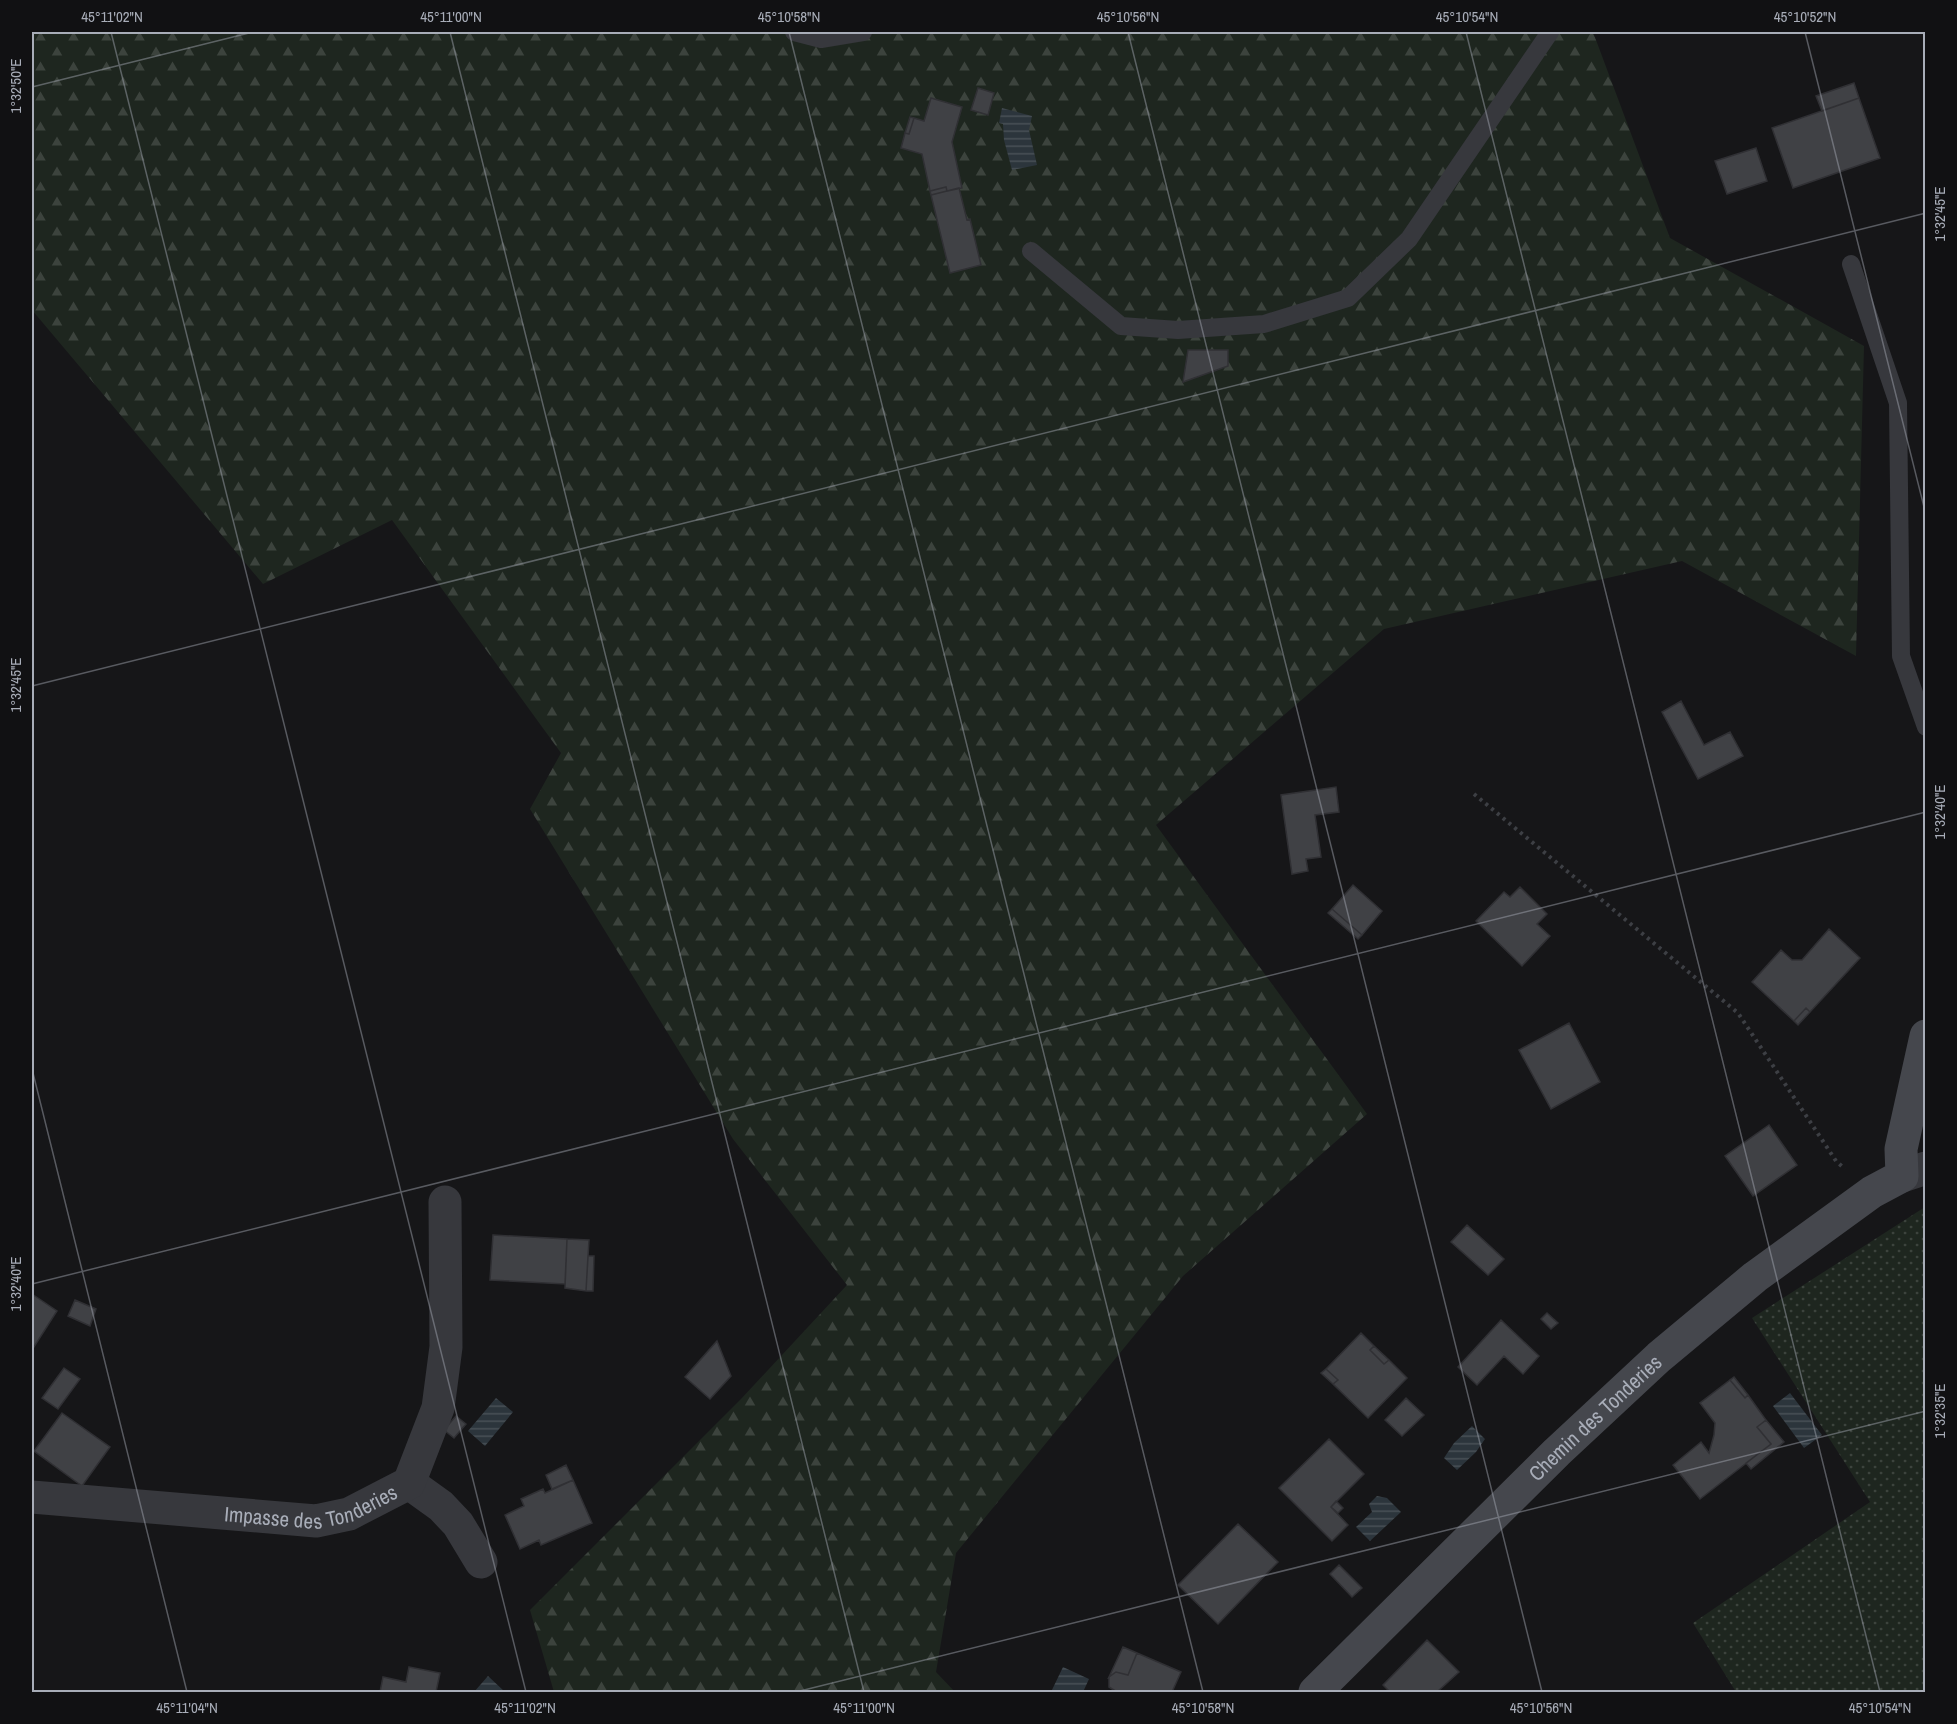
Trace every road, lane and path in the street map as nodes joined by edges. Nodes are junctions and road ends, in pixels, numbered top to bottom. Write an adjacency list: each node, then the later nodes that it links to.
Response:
1 (794, 32): 2 (lane)
2 (863, 32)
3 (1550, 32): 4 (lane)
4 (1030, 251)
5 (1851, 264): 6 (lane)
6 (1926, 727)
7 (1474, 794): 10 (path)
8 (1926, 1036): 9 (street)
9 (1914, 1172): 10 (street, Chemin des Tonderies)
10 (1872, 1192): 15 (street, Chemin des Tonderies)
11 (445, 1202): 12 (street, Impasse des Tonderies)
12 (409, 1483): 13 (street, Impasse des Tonderies); 14 (street)
13 (32, 1497)
14 (481, 1562)
15 (1316, 1692)

